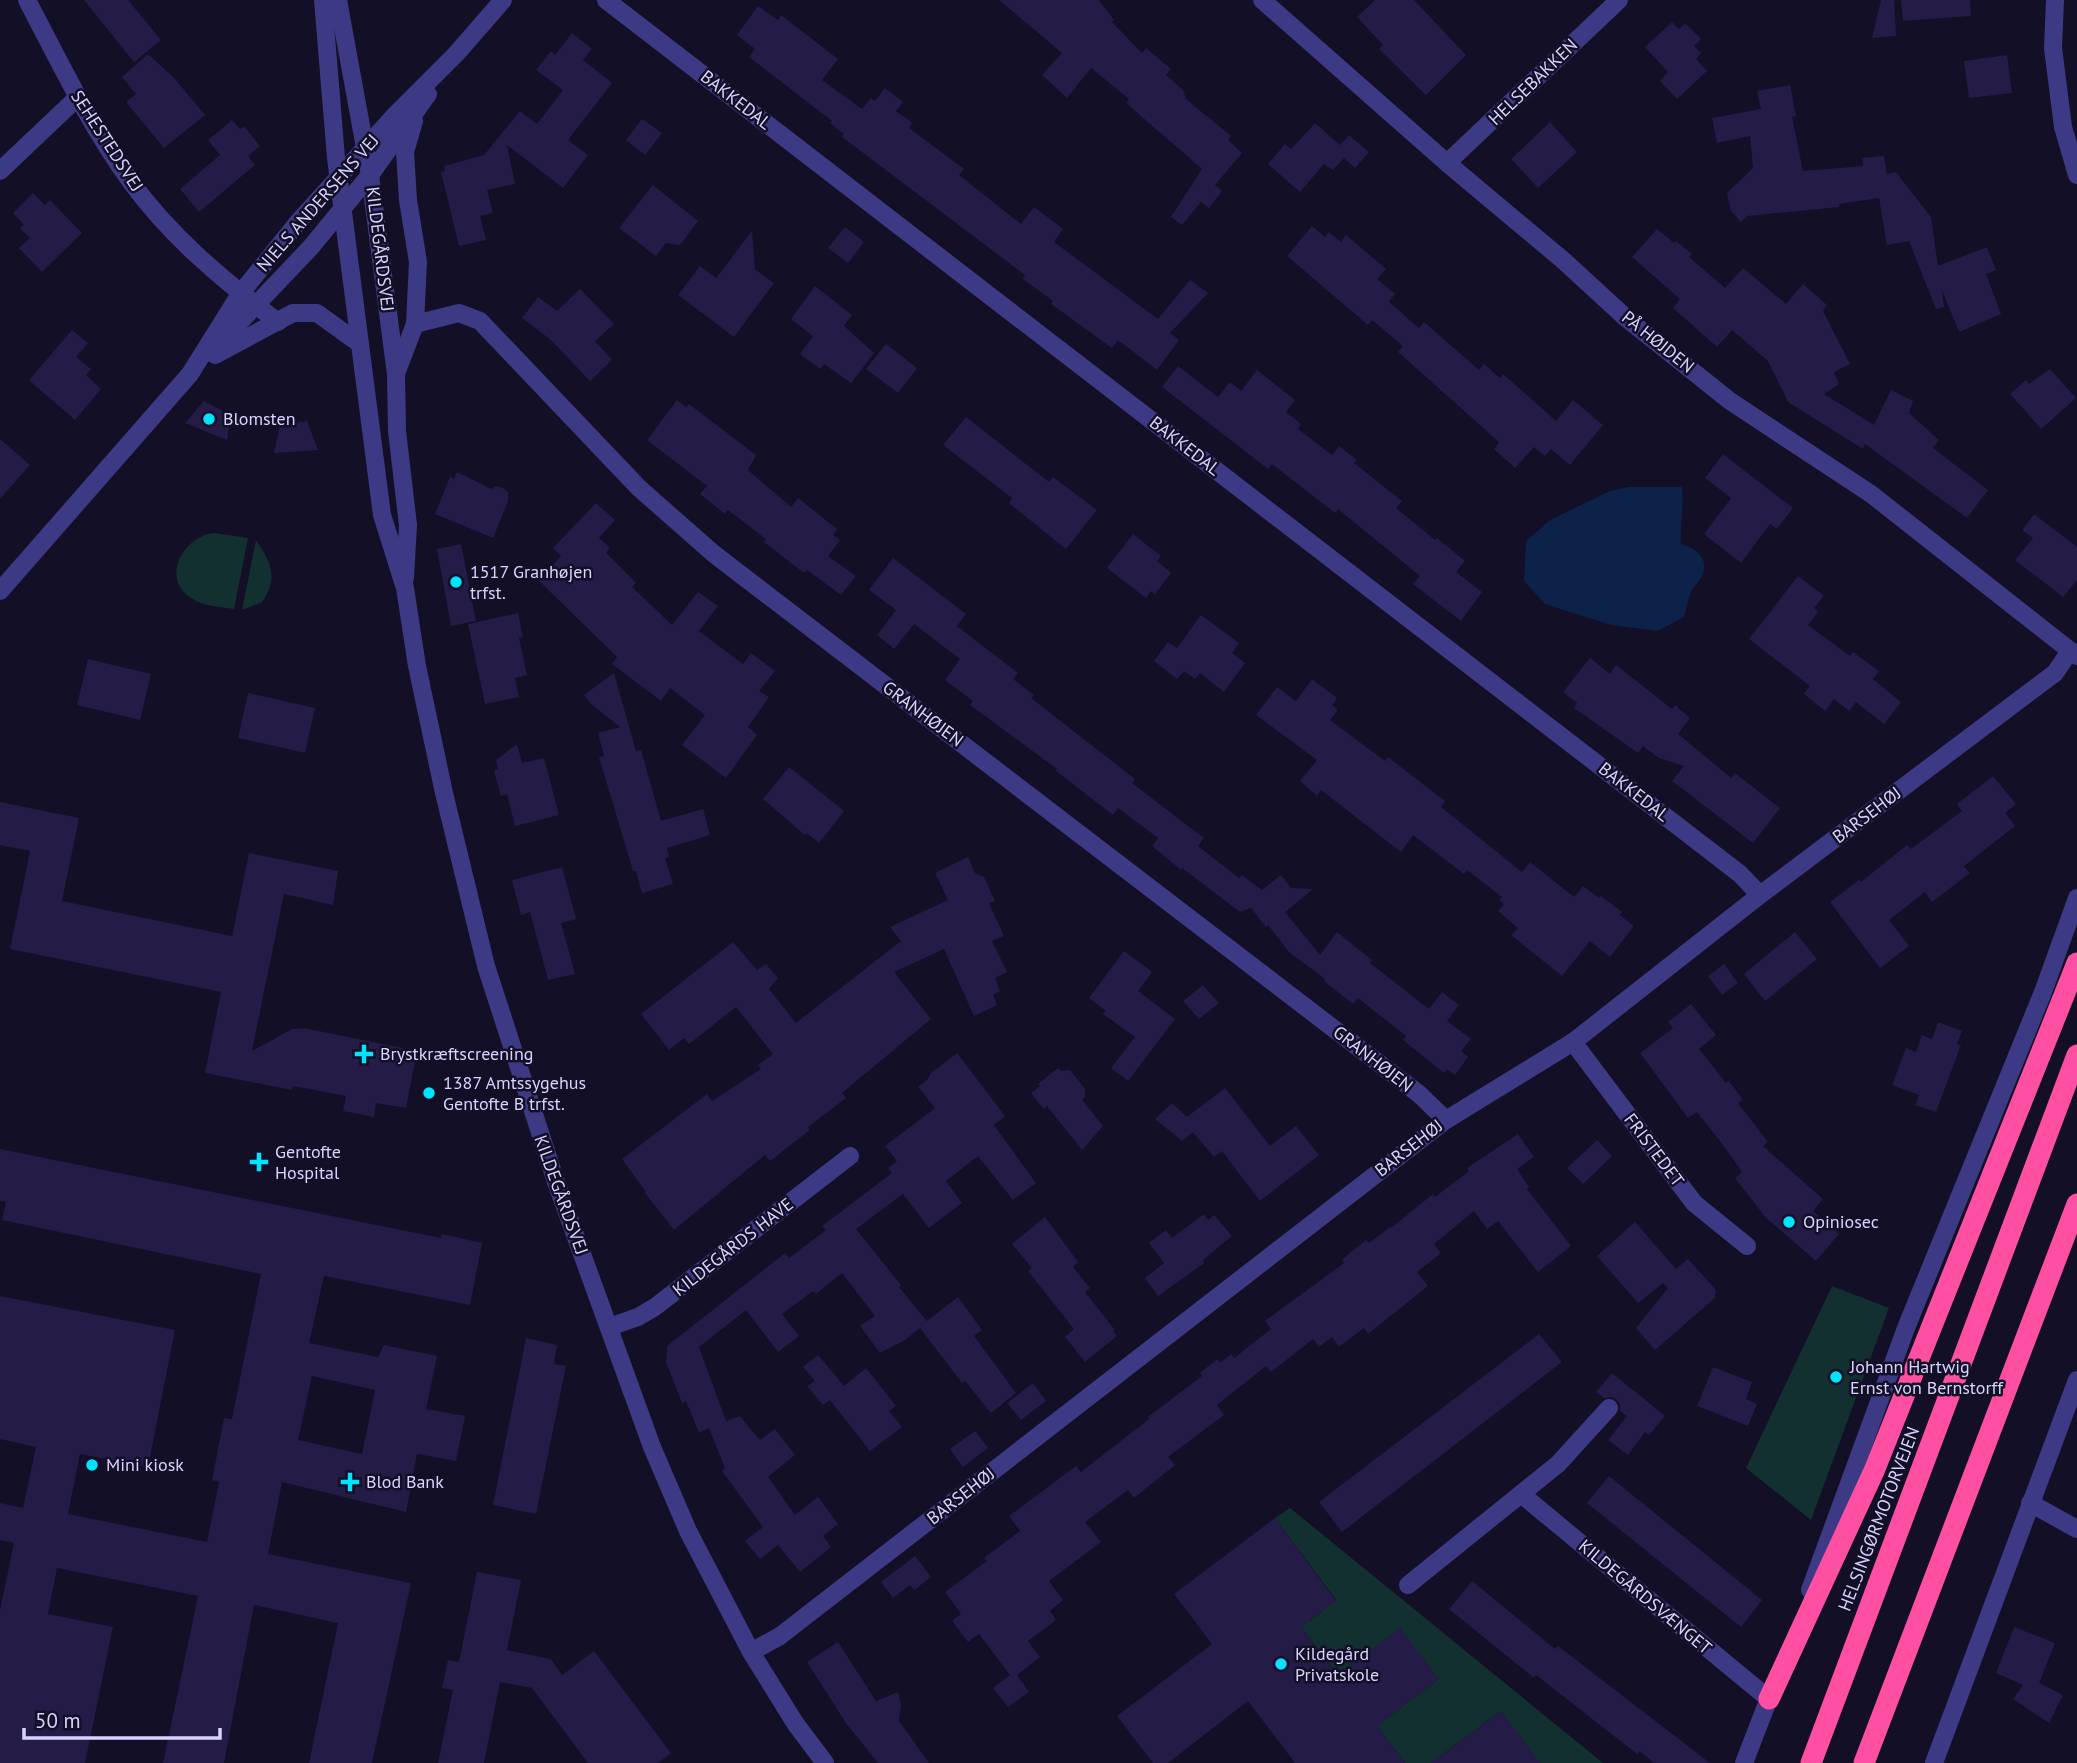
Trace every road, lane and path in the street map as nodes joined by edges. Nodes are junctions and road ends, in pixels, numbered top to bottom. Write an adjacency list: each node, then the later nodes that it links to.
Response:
1 (27, 0): 10 (street, SEHESTEDSVEJ)
2 (323, 0): 16 (street, KILDEGÅRDSVEJ)
3 (338, 0): 12 (street, KILDEGÅRDSVEJ)
4 (503, 0): 9 (street, NIELS ANDERSENS VEJ)
5 (606, 0): 29 (street, BAKKEDAL)
6 (1262, 0): 13 (street, PÅ HØJDEN)
7 (1619, 0): 13 (street, HELSEBAKKEN)
8 (2055, 0): 17 (street)
9 (456, 54): 11 (street, NIELS ANDERSENS VEJ); 12 (street, NIELS ANDERSENS VEJ)
10 (78, 97): 14 (street); 19 (street, SEHESTEDSVEJ)
11 (417, 109): 15 (street, NIELS ANDERSENS VEJ); 22 (street, KILDEGÅRDSVEJ)
12 (365, 147): 15 (street, KILDEGÅRDSVEJ); 16 (street, NIELS ANDERSENS VEJ)
13 (1447, 163): 28 (street, PÅ HØJDEN)
14 (0, 171)
15 (370, 175): 18 (street, NIELS ANDERSENS VEJ); 25 (street, KILDEGÅRDSVEJ)
16 (338, 176): 18 (street, KILDEGÅRDSVEJ); 19 (street, NIELS ANDERSENS VEJ)
17 (2077, 176)
18 (342, 210): 20 (street, NIELS ANDERSENS VEJ); 23 (street, KILDEGÅRDSVEJ)
19 (240, 294): 20 (street, SEHESTEDSVEJ); 24 (street, NIELS ANDERSENS VEJ)
20 (257, 305): 21 (street, SEHESTEDSVEJ); 24 (street, NIELS ANDERSENS VEJ)
21 (278, 321): 23 (street); 24 (street)
22 (415, 324): 25 (street, KILDEGÅRDSVEJ); 34 (street, GRANHØJEN)
23 (360, 344): 26 (street, KILDEGÅRDSVEJ)
24 (197, 365): 27 (street, NIELS ANDERSENS VEJ)
25 (396, 374): 26 (street, KILDEGÅRDSVEJ)
26 (405, 588): 38 (street, KILDEGÅRDSVEJ)
27 (0, 591)
28 (2074, 654): 29 (street, BARSEHØJ)
29 (1760, 895): 32 (street, BARSEHØJ)
30 (2077, 898): 46 (street)
31 (2077, 963): 46 (highway)
32 (1573, 1042): 34 (street, BARSEHØJ); 37 (street, FRISTEDET)
33 (2077, 1055): 49 (highway, HELSINGØRMOTORVEJEN)
34 (1446, 1120): 45 (street, BARSEHØJ)
35 (850, 1156): 38 (street, KILDEGÅRDS HAVE)
36 (2077, 1204): 50 (highway)
37 (1747, 1246)
38 (609, 1327): 45 (street, KILDEGÅRDSVEJ)
39 (2077, 1380): 42 (street)
40 (1609, 1408): 41 (street)
41 (1521, 1494): 44 (street); 46 (street, KILDEGÅRDSVÆNGET)
42 (2030, 1503): 43 (street); 51 (street)
43 (2077, 1530)
44 (1408, 1585)
45 (751, 1652): 47 (street, KILDEGÅRDSVEJ)
46 (1769, 1699): 48 (street)
47 (824, 1763)
48 (1744, 1763)
49 (1811, 1763)
50 (1864, 1763)
51 (1934, 1763)

